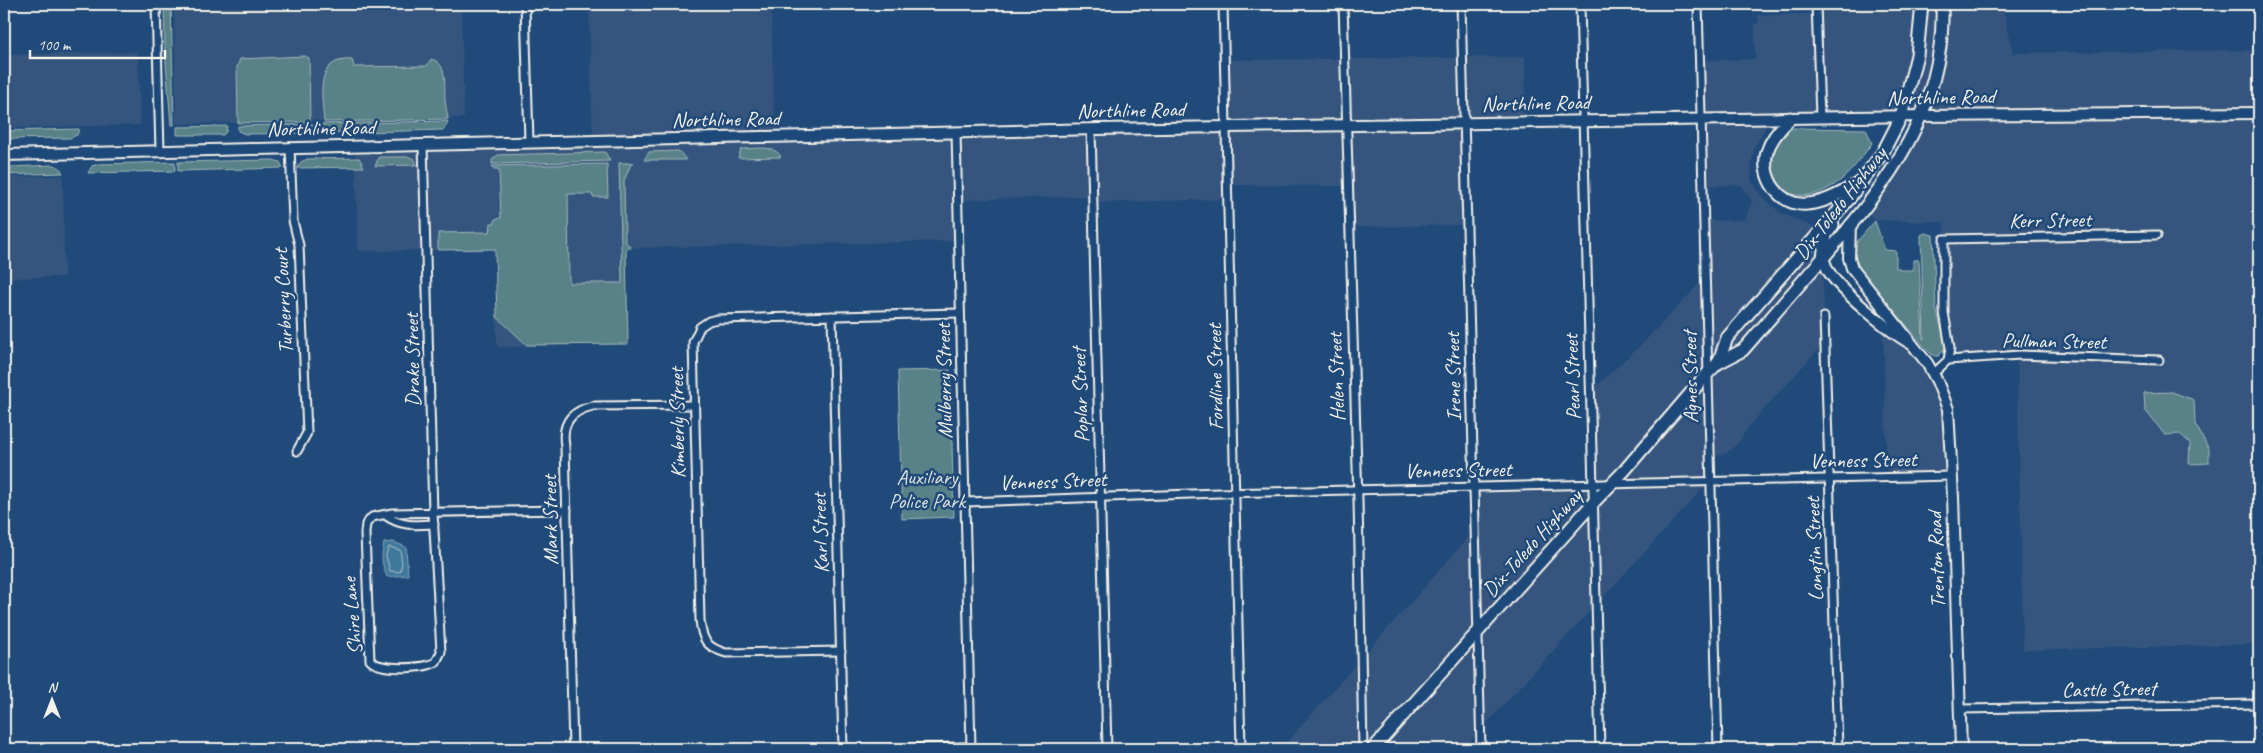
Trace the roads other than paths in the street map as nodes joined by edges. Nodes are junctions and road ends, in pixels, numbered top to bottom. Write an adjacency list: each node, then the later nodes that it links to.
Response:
1 (156, 4): 26 (street)
2 (525, 4): 23 (street)
3 (1223, 4): 20 (street, Fordline Street)
4 (1344, 4): 19 (street, Helen Street)
5 (1462, 4): 18 (street, Irene Street)
6 (1580, 4): 17 (street, Pearl Street)
7 (1698, 4): 16 (street, Agnes Street)
8 (1816, 4): 13 (street)
9 (1922, 4): 14 (main road, Dix-Toledo Highway)
10 (1942, 4): 12 (main road, Dix-Toledo Highway)
11 (2259, 112): 12 (main road, Northline Road)
12 (1921, 116): 14 (main road, Northline Road); 30 (main road, Dix-Toledo Highway)
13 (1820, 117): 14 (main road, Northline Road); 15 (main road, Northline Road)
14 (1901, 117): 28 (main road, Dix-Toledo Highway)
15 (1790, 118): 16 (main road, Northline Road); 28 (main road)
16 (1700, 120): 17 (main road, Northline Road); 40 (street, Agnes Street)
17 (1582, 122): 18 (main road, Northline Road); 47 (street, Pearl Street)
18 (1464, 123): 19 (main road, Northline Road); 49 (street, Irene Street)
19 (1346, 125): 20 (main road, Northline Road); 50 (street, Helen Street)
20 (1226, 127): 21 (main road, Northline Road); 51 (street, Fordline Street)
21 (1091, 129): 22 (main road, Northline Road); 52 (street, Poplar Street)
22 (956, 132): 23 (main road, Northline Road); 33 (street, Mulberry Street)
23 (528, 142): 24 (main road, Northline Road)
24 (423, 144): 25 (main road, Northline Road); 56 (street, Drake Street)
25 (290, 147): 26 (main road, Northline Road); 43 (street, Turberry Court)
26 (160, 151): 27 (main road, Northline Road)
27 (4, 155)
28 (1862, 182): 29 (main road, Dix-Toledo Highway)
29 (1848, 200): 32 (main road); 39 (main road, Dix-Toledo Highway)
30 (1850, 225): 32 (main road, Dix-Toledo Highway); 36 (main road, Trenton Road)
31 (2157, 234): 37 (street, Kerr Street)
32 (1823, 258): 36 (main road, Trenton Road); 39 (main road, Dix-Toledo Highway)
33 (960, 313): 34 (street, Kimberly Street); 53 (street, Mulberry Street)
34 (832, 316): 42 (street, Kimberly Street); 61 (street, Karl Street)
35 (1824, 317): 45 (street, Longtin Street)
36 (1910, 343): 41 (main road, Trenton Road)
37 (1948, 360): 38 (street, Pullman Street); 41 (street)
38 (2159, 360)
39 (1718, 363): 40 (main road, Dix-Toledo Highway)
40 (1707, 374): 46 (street, Agnes Street); 48 (main road, Dix-Toledo Highway)
41 (1933, 374): 44 (main road, Trenton Road)
42 (694, 405): 55 (street, Mark Street); 61 (street, Kimberly Street)
43 (298, 451)
44 (1952, 476): 45 (street, Venness Street); 63 (main road, Trenton Road)
45 (1829, 478): 46 (street, Venness Street); 74 (street, Longtin Street)
46 (1710, 482): 48 (street, Venness Street); 73 (street, Agnes Street)
47 (1593, 485): 48 (street, Venness Street); 49 (street, Venness Street); 54 (street, Pearl Street)
48 (1610, 485): 54 (main road, Dix-Toledo Highway)
49 (1474, 488): 50 (street, Venness Street); 60 (street, Irene Street)
50 (1358, 490): 51 (street, Venness Street); 69 (street, Helen Street)
51 (1235, 493): 52 (street, Venness Street); 68 (street, Fordline Street)
52 (1101, 497): 53 (street, Venness Street); 67 (street, Poplar Street)
53 (965, 502): 64 (street, Mulberry Street)
54 (1594, 502): 60 (main road, Dix-Toledo Highway); 72 (street, Pearl Street)
55 (567, 510): 56 (street); 65 (street, Mark Street)
56 (433, 513): 57 (street); 58 (street, Drake Street)
57 (385, 515): 58 (street); 59 (street, Shire Lane)
58 (434, 524): 59 (street, Drake Street)
59 (436, 574)
60 (1478, 632): 70 (main road, Dix-Toledo Highway); 71 (street, Irene Street)
61 (841, 652): 66 (street, Karl Street)
62 (2259, 704): 63 (street, Castle Street)
63 (1960, 709): 75 (main road, Trenton Road)
64 (970, 748): 66 (street)
65 (573, 749)
66 (844, 749)
67 (1107, 749)
68 (1241, 749)
69 (1363, 749)
70 (1373, 749)
71 (1481, 749)
72 (1600, 749)
73 (1718, 749)
74 (1838, 749)
75 (1961, 749)

